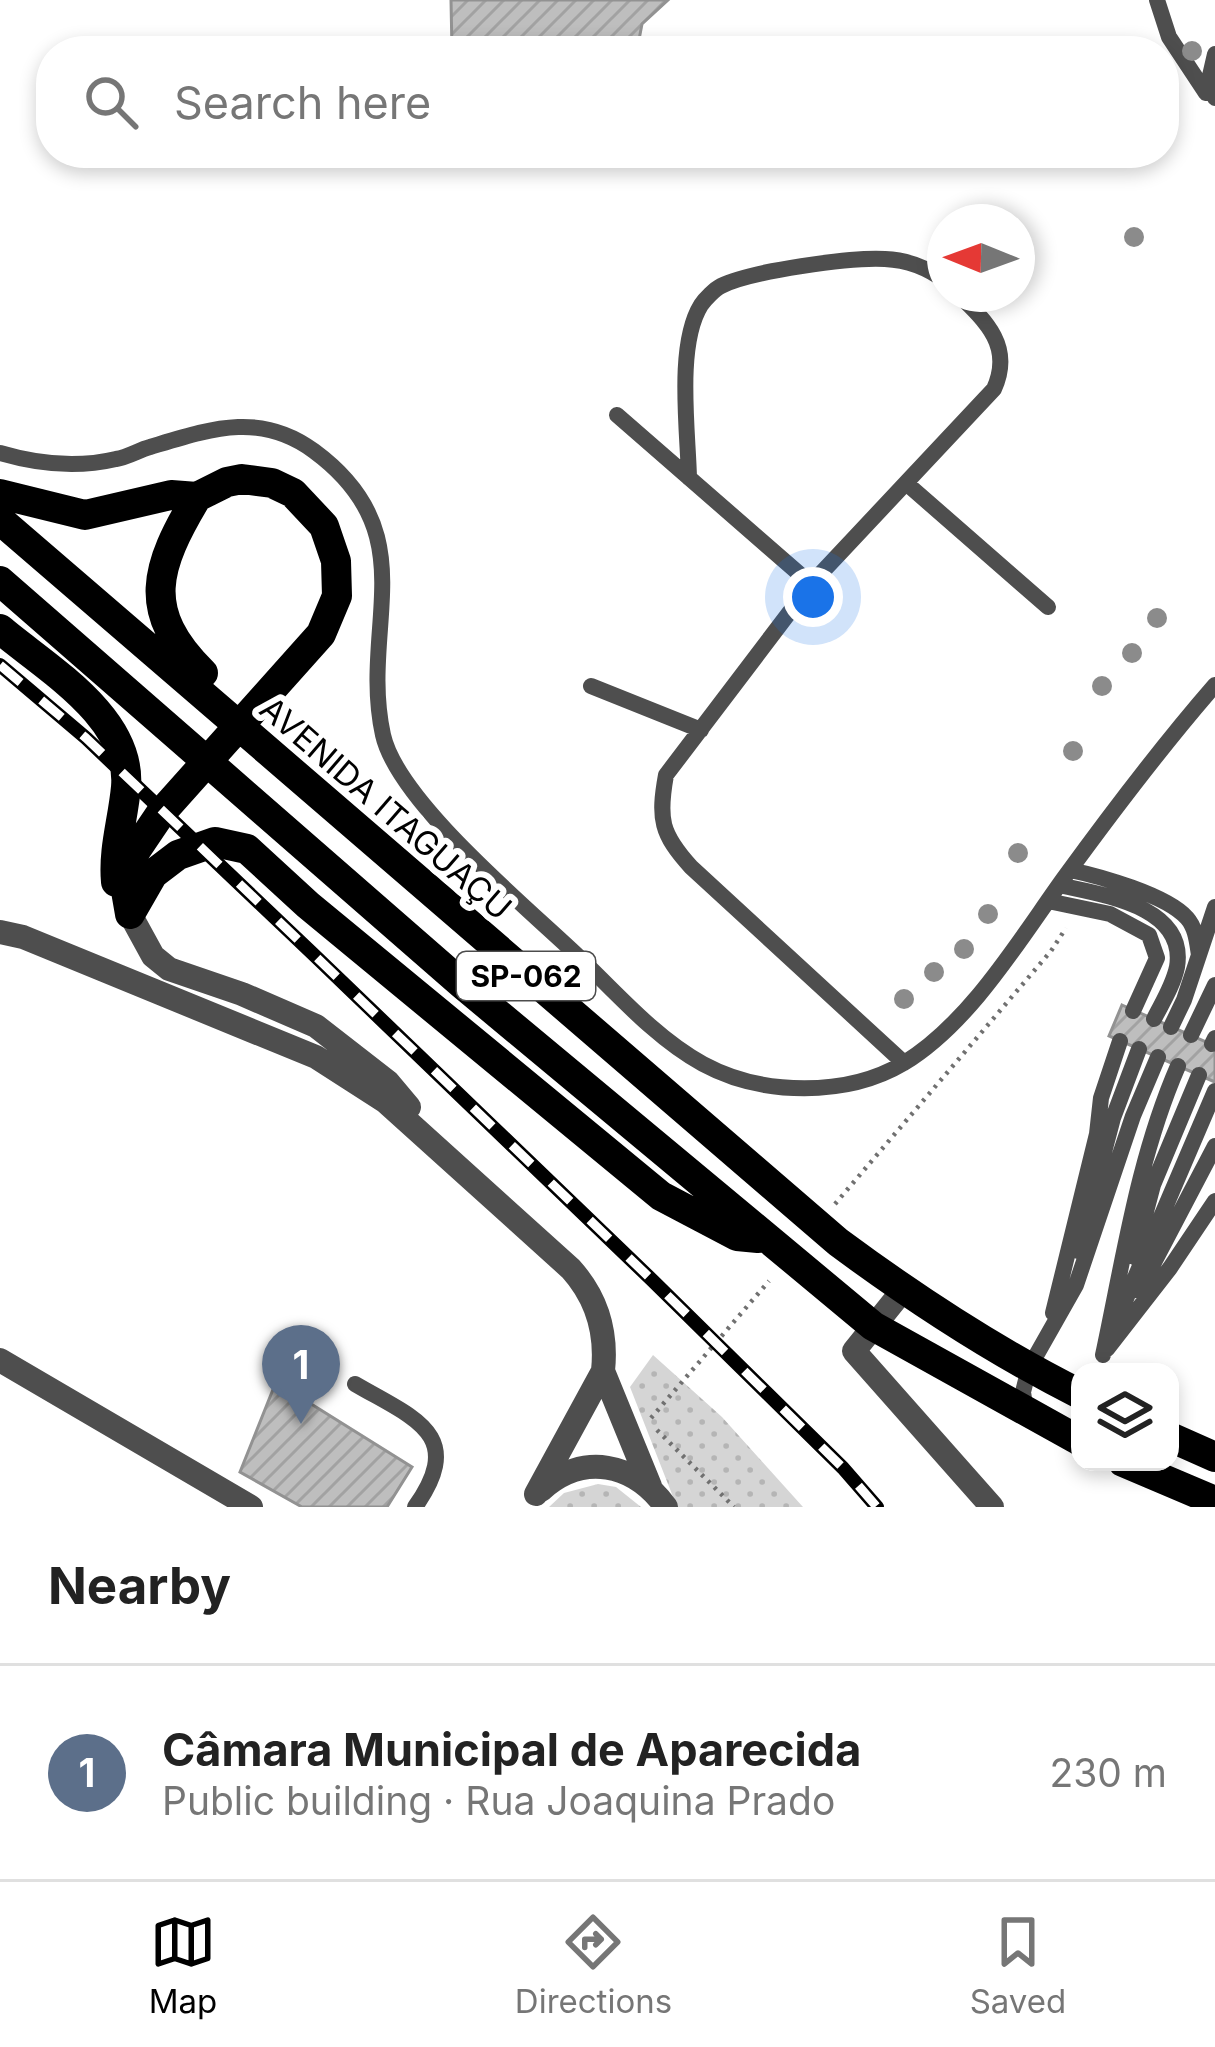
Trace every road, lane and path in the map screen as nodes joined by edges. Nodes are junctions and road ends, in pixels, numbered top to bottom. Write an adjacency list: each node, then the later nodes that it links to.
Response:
1 (1161, 5): 2 (lane)
2 (1172, 36)
3 (1179, 54): 5 (lane)
4 (1215, 54): 5 (lane)
5 (1211, 95)
6 (927, 270): 10 (lane)
7 (977, 312): 11 (lane)
8 (616, 415): 10 (lane)
9 (0, 453): 36 (lane)
10 (689, 478): 16 (lane)
11 (905, 483): 16 (lane); 17 (lane)
12 (0, 494): 13 (main road)
13 (197, 497): 21 (main road); 25 (main road)
14 (0, 520): 21 (main road, AVENIDA ITAGUAÇU / SP-062)
15 (0, 581): 29 (main road, SP-062)
16 (811, 584): 22 (lane)
17 (1048, 607)
18 (0, 629): 25 (main road)
19 (1215, 685): 23 (lane)
20 (591, 686): 22 (lane)
21 (228, 717): 27 (main road, AVENIDA ITAGUAÇU / SP-062)
22 (701, 730): 36 (lane)
23 (1059, 885): 28 (lane); 28 (lane); 31 (lane); 36 (lane)
24 (1215, 907): 28 (lane)
25 (130, 914): 41 (street); 43 (main road)
26 (0, 932): 41 (street)
27 (486, 942): 29 (main road); 44 (main road, AVENIDA ITAGUAÇU / SP-062)
28 (1199, 955)
29 (462, 984): 43 (main road, SP-062)
30 (1215, 985): 32 (lane)
31 (1133, 1010)
32 (1191, 1035)
33 (1120, 1041): 45 (lane)
34 (1139, 1049): 45 (lane)
35 (1158, 1057): 45 (lane)
36 (904, 1063)
37 (1178, 1066): 48 (lane)
38 (1199, 1075): 48 (lane)
39 (1215, 1091): 48 (lane)
40 (1215, 1146): 48 (lane)
41 (477, 1186): 50 (street)
42 (1215, 1201): 48 (lane)
43 (765, 1239): 46 (main road, SP-062)
44 (903, 1290): 46 (street); 49 (main road, AVENIDA ITAGUAÇU / SP-062)
45 (1050, 1325): 49 (lane)
46 (873, 1326): 53 (main road, SP-062); 63 (street)
47 (0, 1360): 61 (street)
48 (1102, 1363)
49 (1029, 1368): 52 (main road, AVENIDA ITAGUAÇU / SP-062); 53 (lane)
50 (603, 1372): 58 (street); 59 (street)
51 (356, 1384): 62 (lane)
52 (1071, 1389)
53 (1027, 1413): 54 (main road, SP-062)
54 (1071, 1433)
55 (1179, 1441): 56 (main road)
56 (1215, 1457)
57 (1144, 1471): 60 (main road)
58 (658, 1497): 59 (street)
59 (533, 1500)
60 (1215, 1501)
61 (250, 1507)
62 (415, 1507)
63 (992, 1507)

